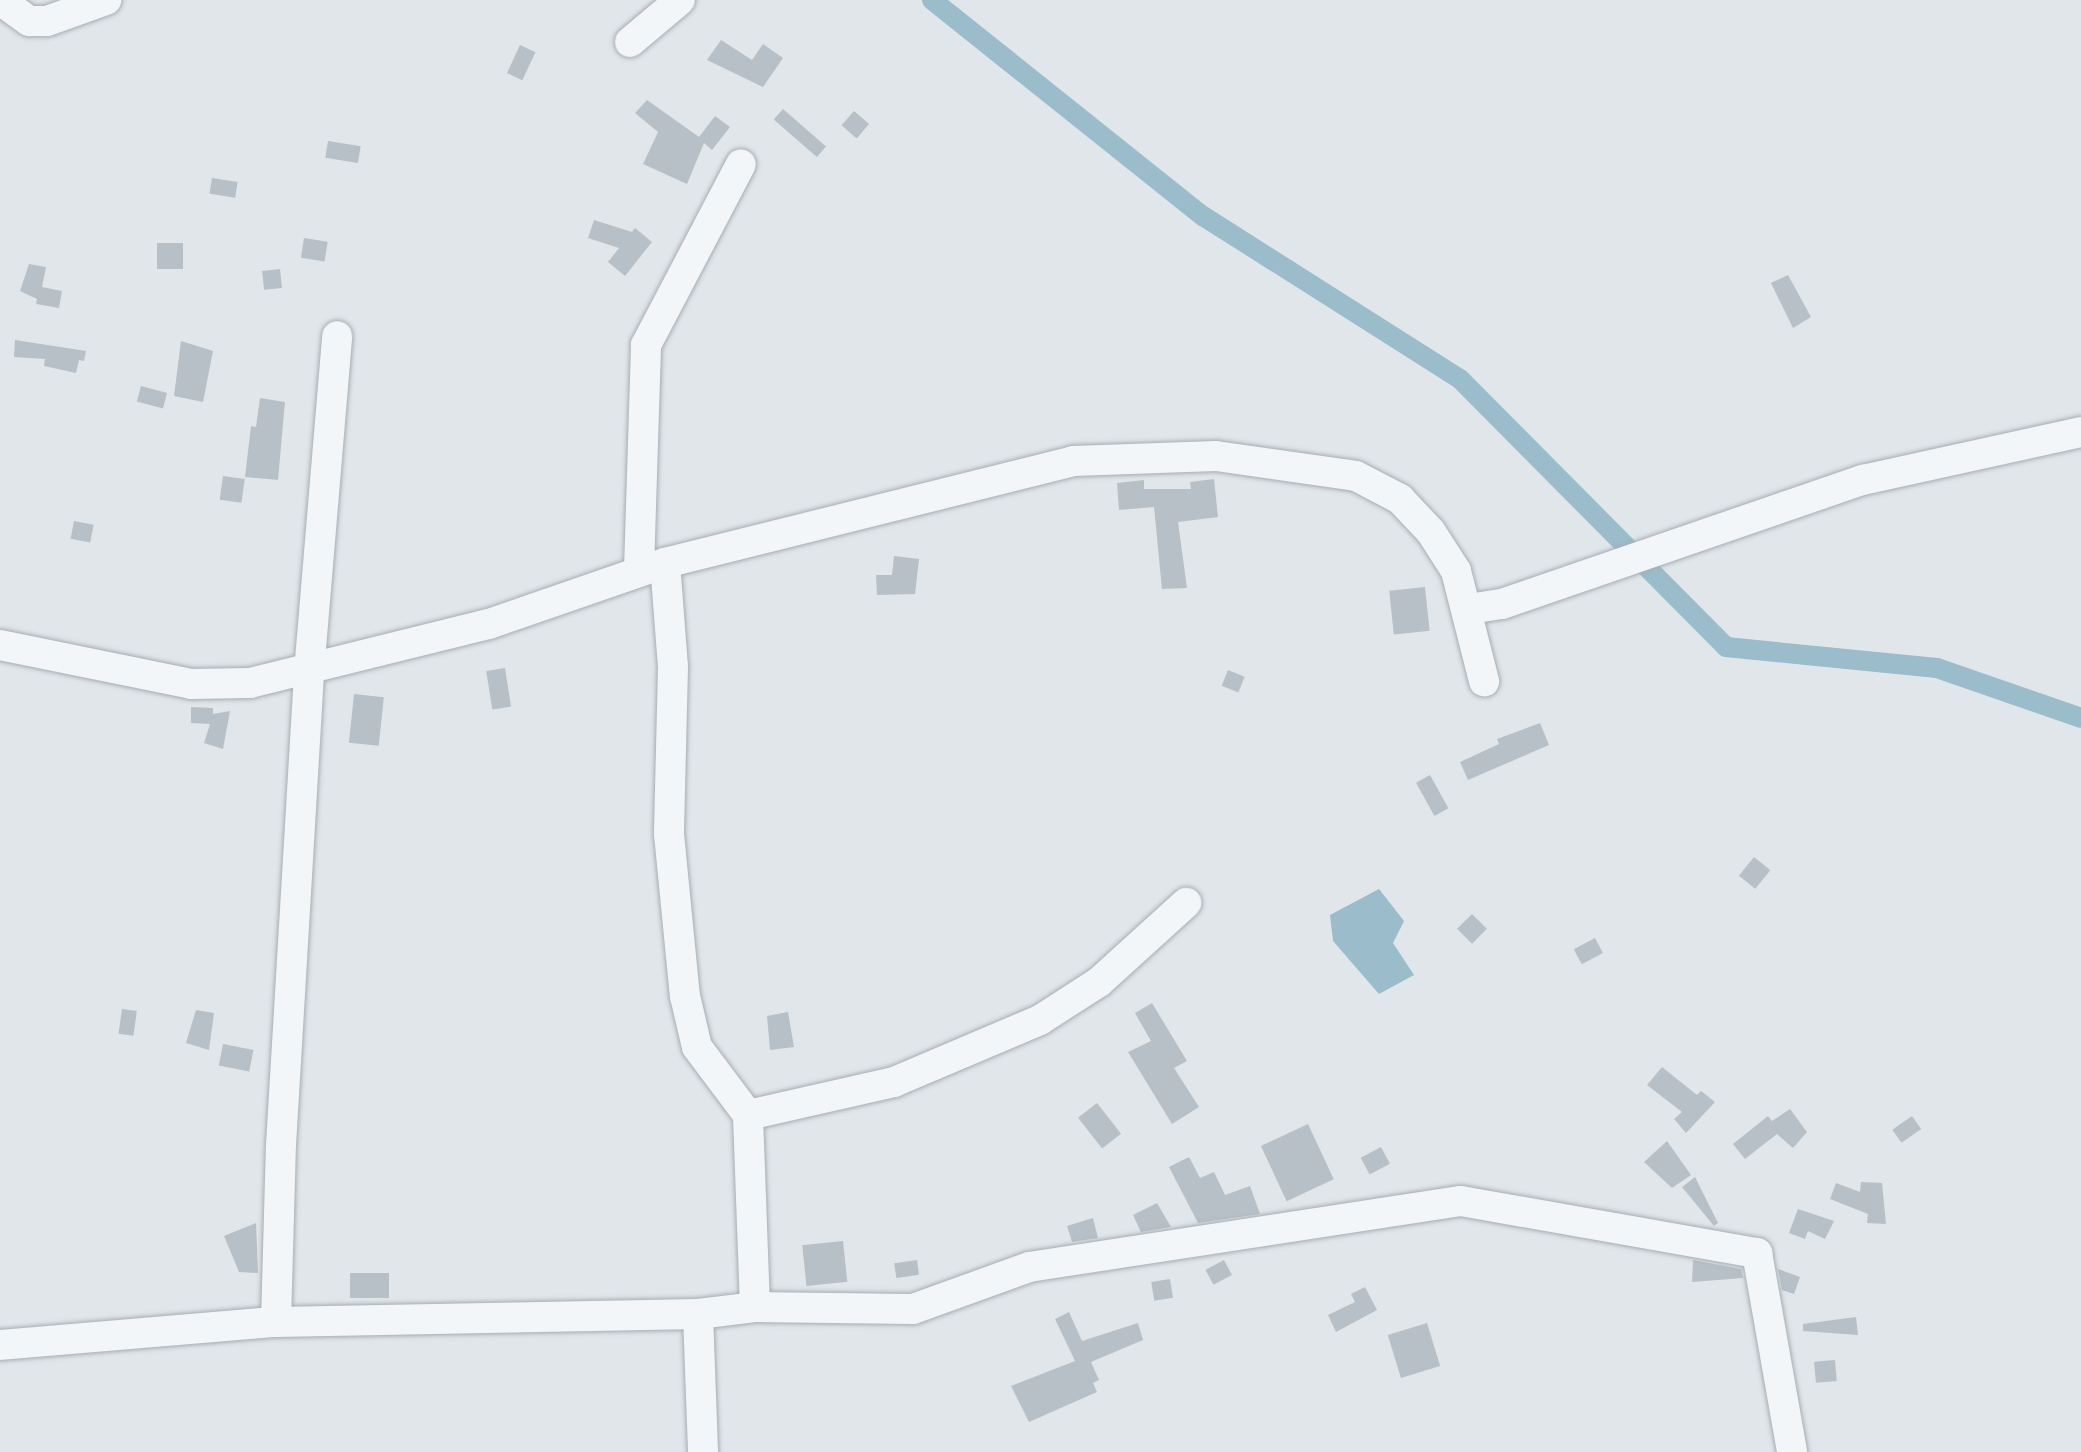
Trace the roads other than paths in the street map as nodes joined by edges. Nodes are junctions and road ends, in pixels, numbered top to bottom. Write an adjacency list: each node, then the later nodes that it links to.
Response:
1 (0, 0): 2 (street)
2 (106, 0)
3 (680, 0): 4 (street)
4 (630, 42)
5 (741, 164): 8 (street)
6 (337, 336): 11 (street)
7 (2081, 432): 9 (street)
8 (652, 567): 9 (street); 11 (street); 14 (street)
9 (1469, 609): 12 (street)
10 (0, 645): 11 (street)
11 (309, 672): 17 (street)
12 (1484, 681)
13 (1186, 903): 14 (street)
14 (748, 1115): 15 (street)
15 (755, 1307): 16 (street); 20 (street)
16 (698, 1314): 17 (street); 19 (street)
17 (276, 1322): 18 (street)
18 (0, 1345)
19 (703, 1452)
20 (1792, 1452)

